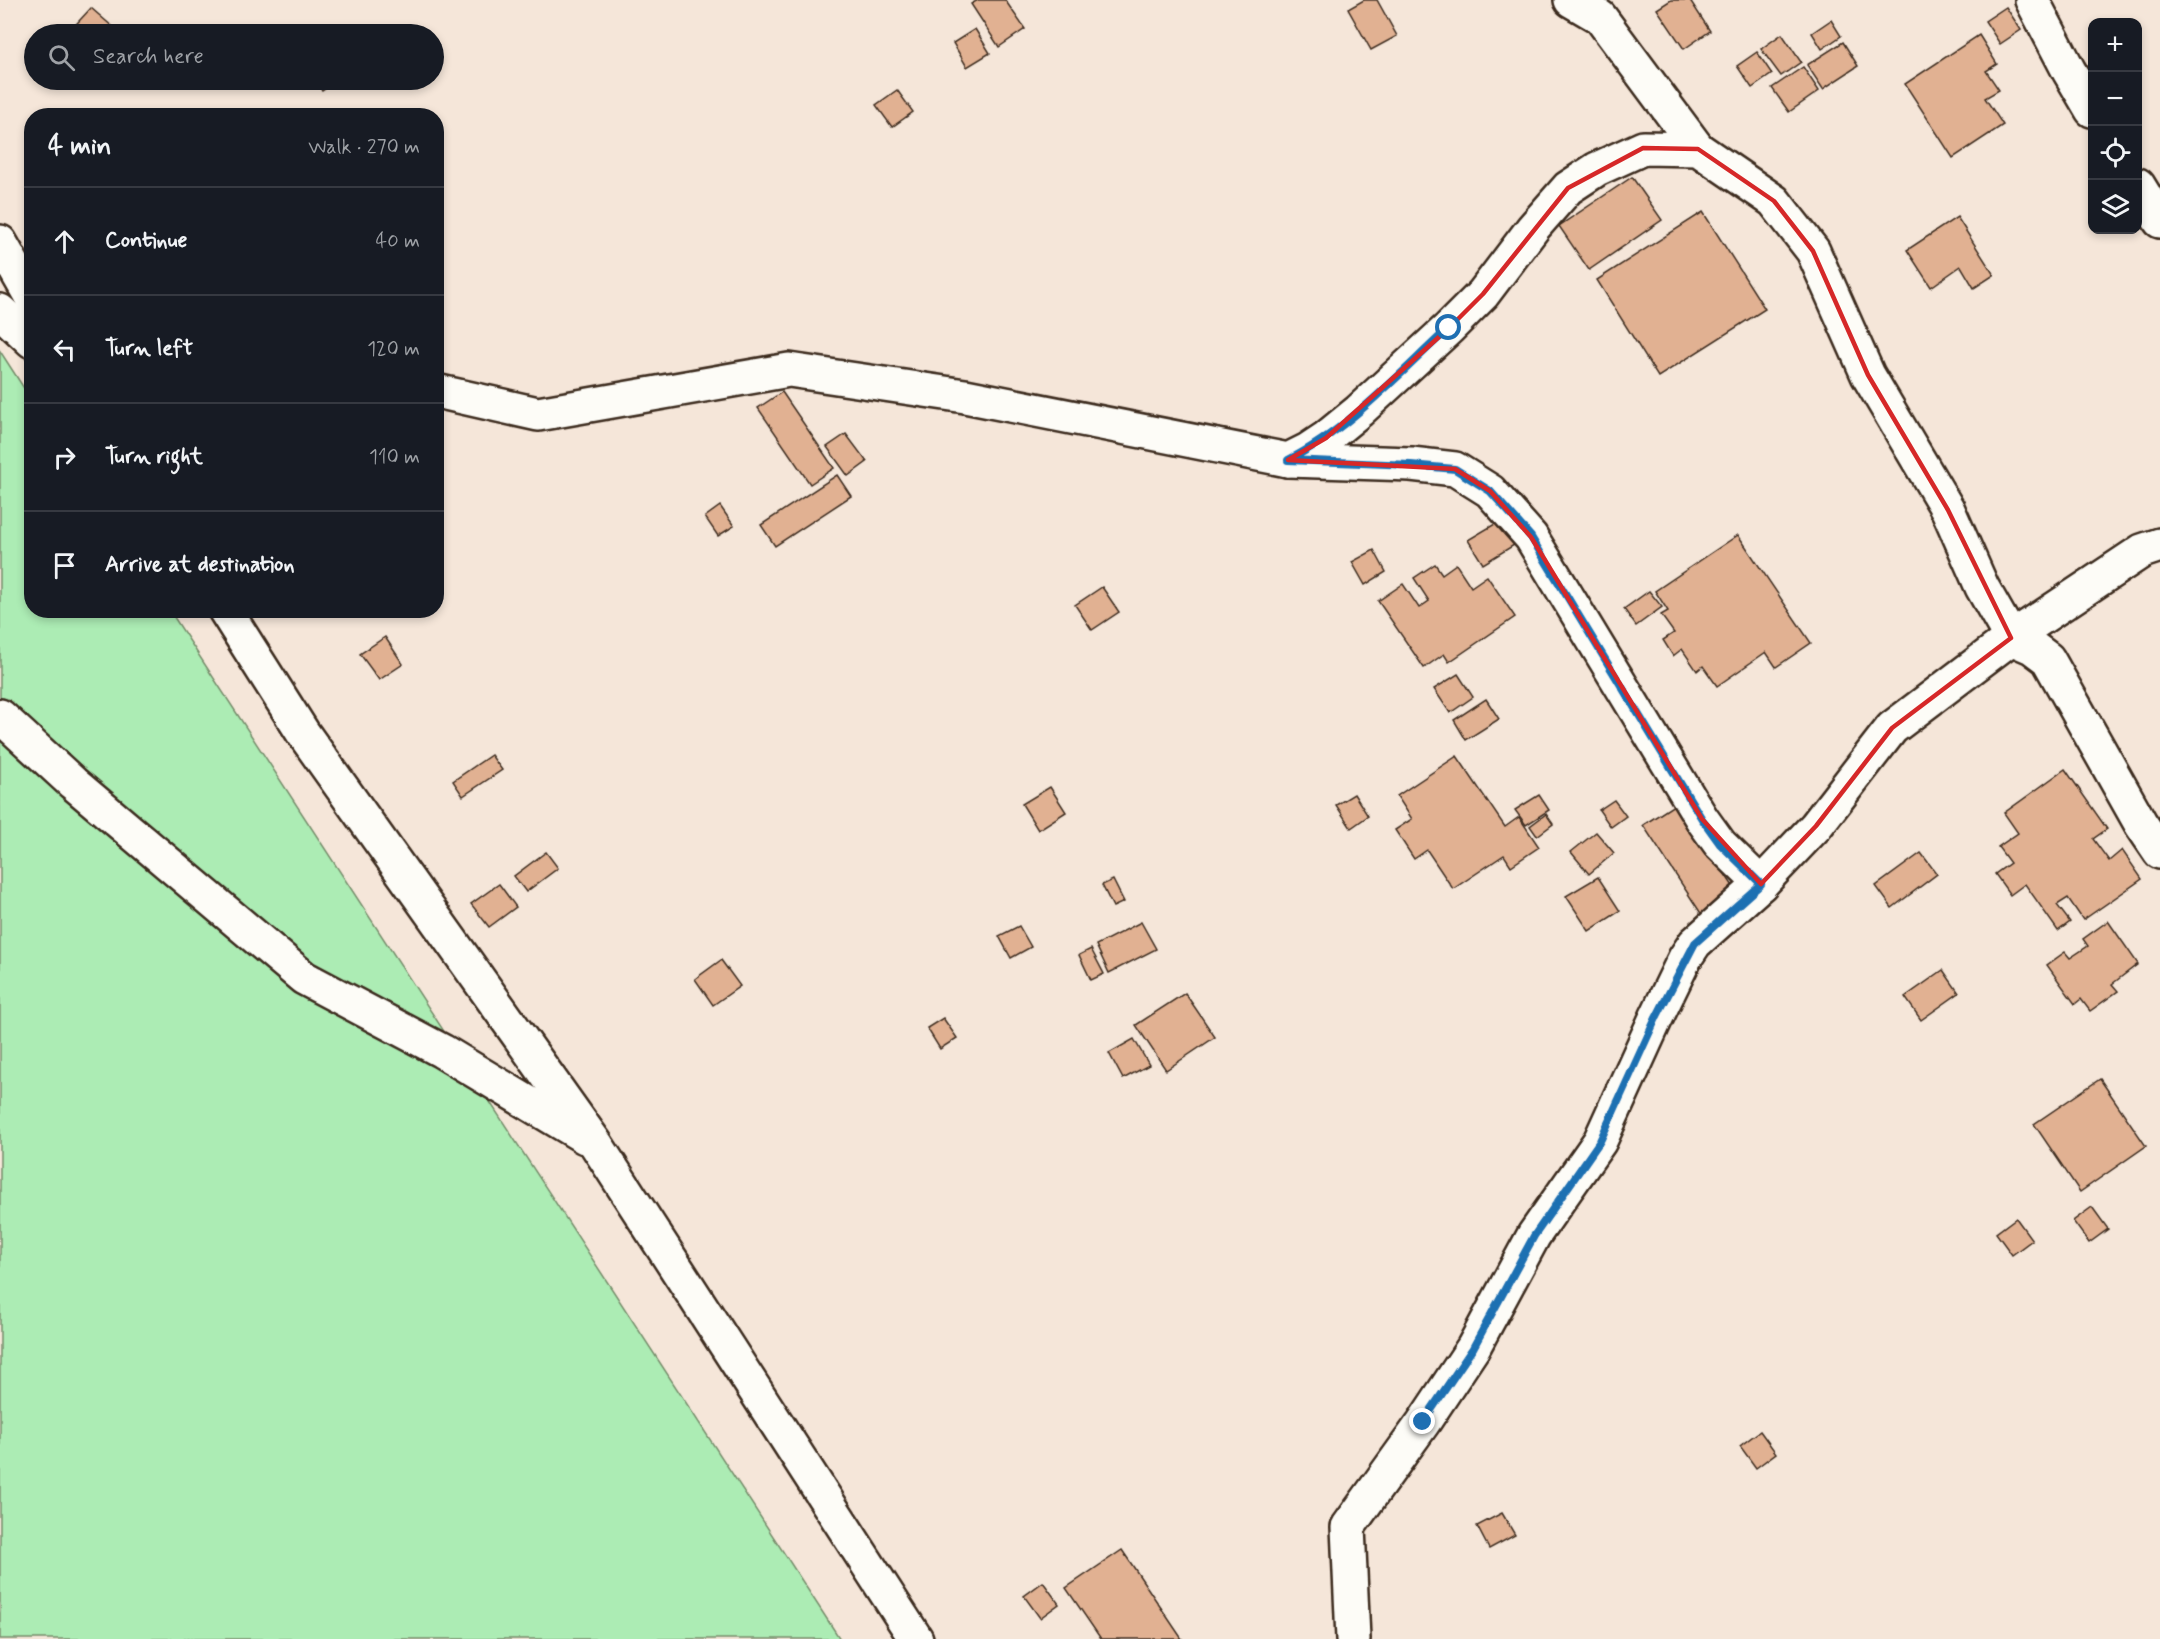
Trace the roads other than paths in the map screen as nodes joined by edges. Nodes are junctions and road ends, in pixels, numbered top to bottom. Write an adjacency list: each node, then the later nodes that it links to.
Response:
1 (1571, 0): 4 (street)
2 (2032, 0): 3 (street)
3 (2088, 103)
4 (1698, 149): 12 (street); 15 (street)
5 (2142, 192): 6 (street)
6 (2160, 221)
7 (0, 242): 8 (street)
8 (24, 284)
9 (0, 311): 10 (street)
10 (24, 334)
11 (444, 393): 12 (street)
12 (1288, 460): 18 (street)
13 (2160, 545): 15 (street)
14 (230, 618): 19 (street)
15 (2011, 638): 17 (street); 18 (street)
16 (0, 716): 19 (street)
17 (2160, 852)
18 (1761, 884): 21 (street)
19 (596, 1144): 20 (street)
20 (916, 1639)
21 (1353, 1639)

